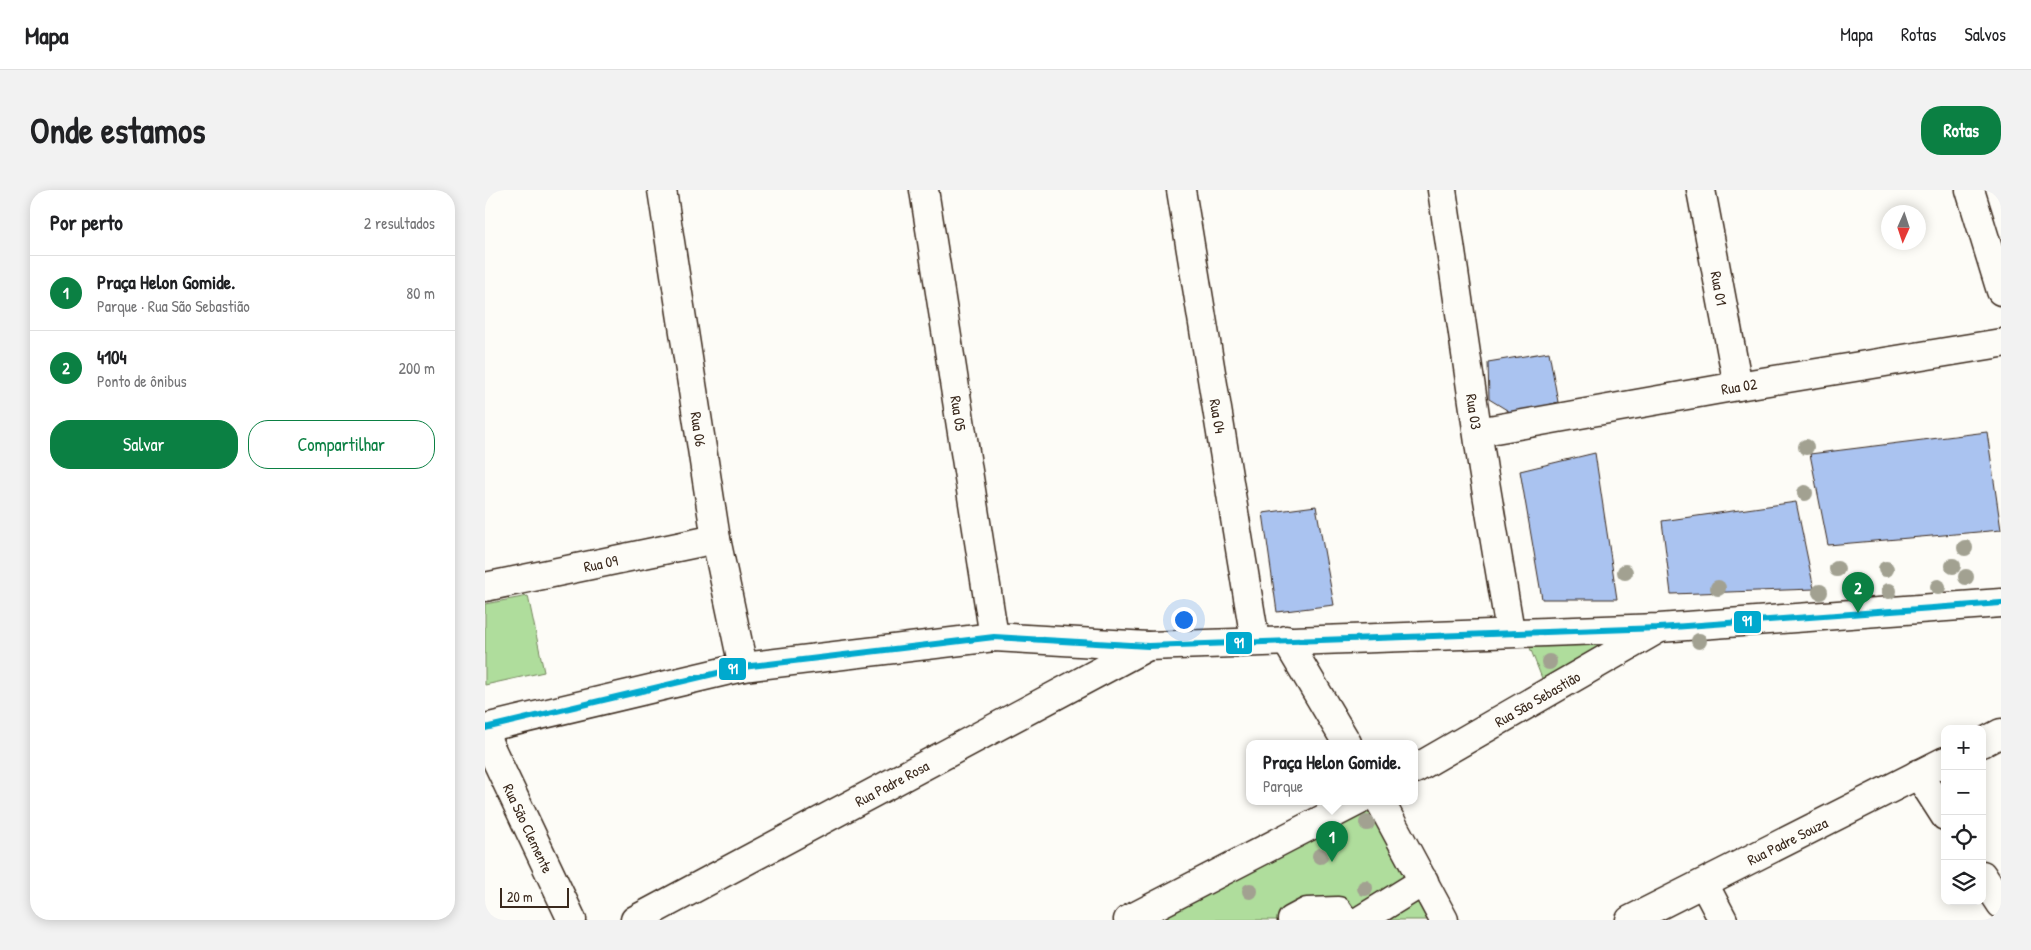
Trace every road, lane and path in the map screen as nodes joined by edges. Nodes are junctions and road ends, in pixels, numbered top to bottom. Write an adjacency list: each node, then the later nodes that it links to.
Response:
1 (662, 190): 11 (street, Rua 06)
2 (924, 190): 16 (street, Rua 05)
3 (1181, 190): 17 (street, Rua 04)
4 (1443, 190): 10 (street, Rua 03)
5 (1701, 190): 9 (street, Rua 01)
6 (1970, 190): 7 (street)
7 (1999, 280)
8 (2001, 343): 9 (street, Rua 02)
9 (1738, 386): 10 (street, Rua 02)
10 (1478, 432): 15 (street, Rua 03)
11 (716, 539): 12 (street, Rua 09); 20 (street, Rua 06)
12 (485, 587)
13 (2001, 603): 14 (street)
14 (1659, 628): 15 (street); 27 (street, Rua São Sebastião)
15 (1510, 631): 18 (street)
16 (994, 636): 19 (street); 20 (street)
17 (1255, 640): 18 (street); 19 (street)
18 (1286, 640): 24 (street)
19 (1149, 646): 38 (street, Rua Padre Rosa)
20 (743, 667): 21 (street)
21 (485, 728)
22 (2001, 733): 25 (street)
23 (485, 736): 37 (street, Rua São Clemente)
24 (1345, 740)
25 (1986, 741)
26 (1941, 763): 28 (street, Rua Padre Souza)
27 (1418, 767)
28 (1918, 774): 31 (street); 34 (street, Rua Padre Souza)
29 (1350, 805): 36 (street)
30 (1383, 805): 33 (street)
31 (1944, 815)
32 (1986, 880): 35 (street)
33 (1424, 881): 41 (street); 42 (street)
34 (1704, 884): 43 (street, Rua Padre Souza); 44 (street)
35 (2001, 904)
36 (1131, 919)
37 (572, 920)
38 (635, 920)
39 (1292, 920): 40 (street)
40 (1344, 920)
41 (1361, 920)
42 (1444, 920)
43 (1630, 920)
44 (1723, 920)

